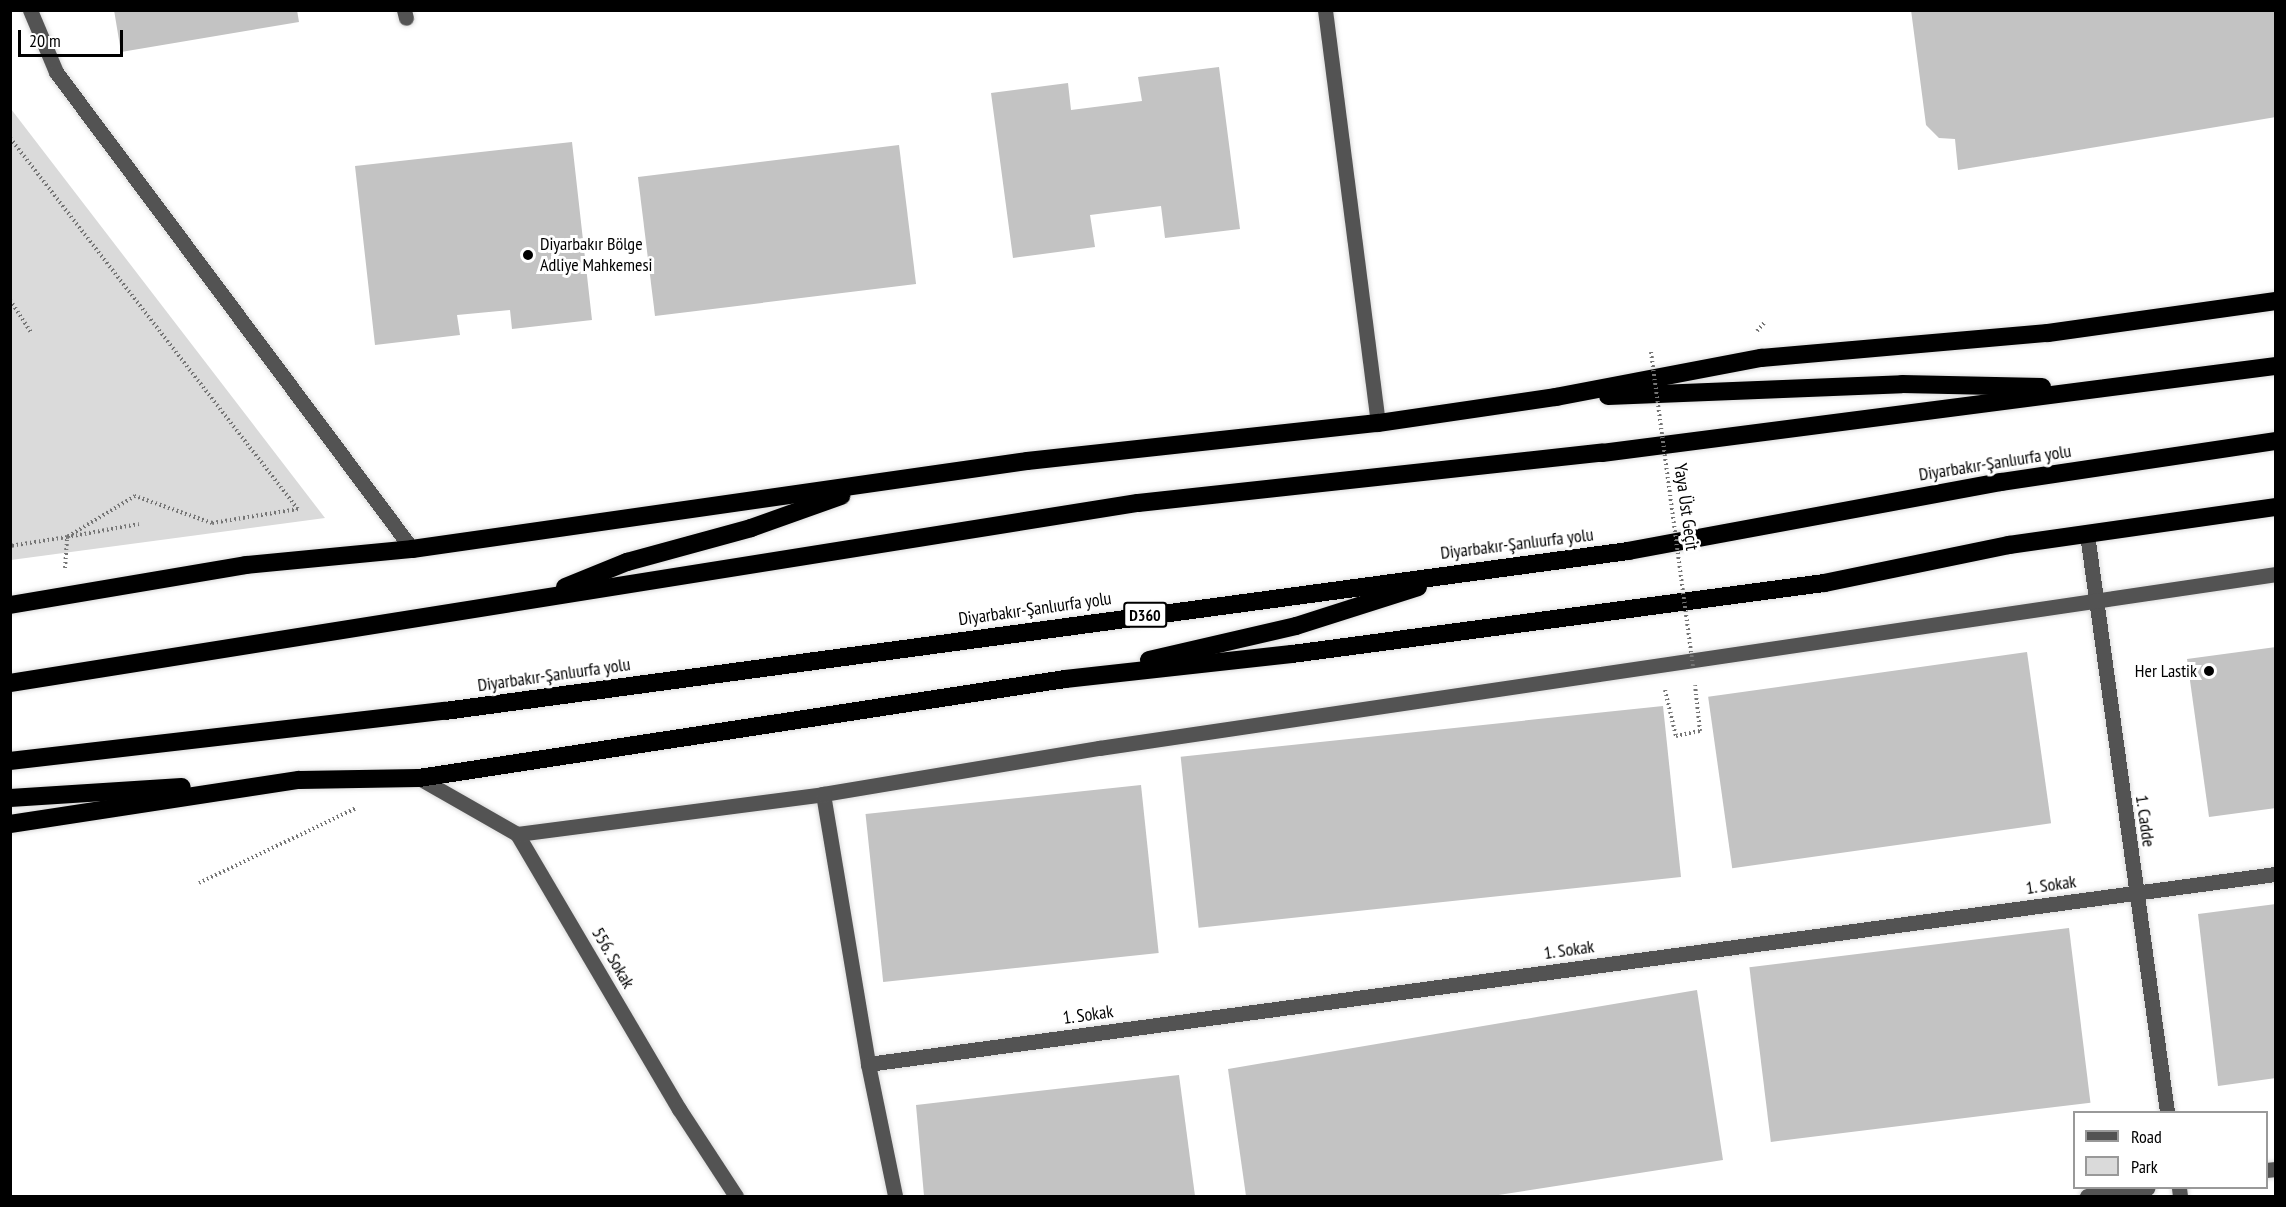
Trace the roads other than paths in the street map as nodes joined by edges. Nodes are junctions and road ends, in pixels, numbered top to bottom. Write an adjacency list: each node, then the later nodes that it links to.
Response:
1 (30, 10): 12 (street)
2 (1325, 10): 7 (street)
3 (2276, 302): 6 (highway)
4 (2276, 366): 5 (highway)
5 (2104, 388): 6 (highway); 15 (highway)
6 (1556, 397): 7 (highway)
7 (1378, 423): 9 (highway)
8 (2276, 441): 13 (highway, Diyarbakır-Şanlıurfa yolu / D360)
9 (879, 483): 12 (highway); 15 (highway)
10 (2276, 507): 11 (highway)
11 (2087, 534): 16 (street, 1. Cadde); 18 (highway)
12 (412, 549): 17 (highway)
13 (1465, 572): 18 (highway); 20 (highway, Diyarbakır-Şanlıurfa yolu / D360)
14 (2276, 574): 16 (street)
15 (534, 599): 19 (highway)
16 (2096, 603): 23 (street); 28 (street, 1. Cadde)
17 (10, 604)
18 (1065, 679): 21 (highway)
19 (10, 683)
20 (10, 761)
21 (419, 778): 22 (highway); 26 (street, 556. Sokak)
22 (299, 780): 24 (highway); 25 (highway)
23 (823, 794): 26 (street); 29 (street)
24 (10, 798)
25 (10, 824)
26 (517, 834): 32 (street, 556. Sokak)
27 (2276, 874): 28 (street, 1. Sokak)
28 (2135, 894): 29 (street, 1. Sokak); 30 (street, 1. Cadde)
29 (868, 1064): 33 (street)
30 (2167, 1111)
31 (2140, 1189): 34 (street)
32 (736, 1197)
33 (895, 1197)
34 (2087, 1197)

